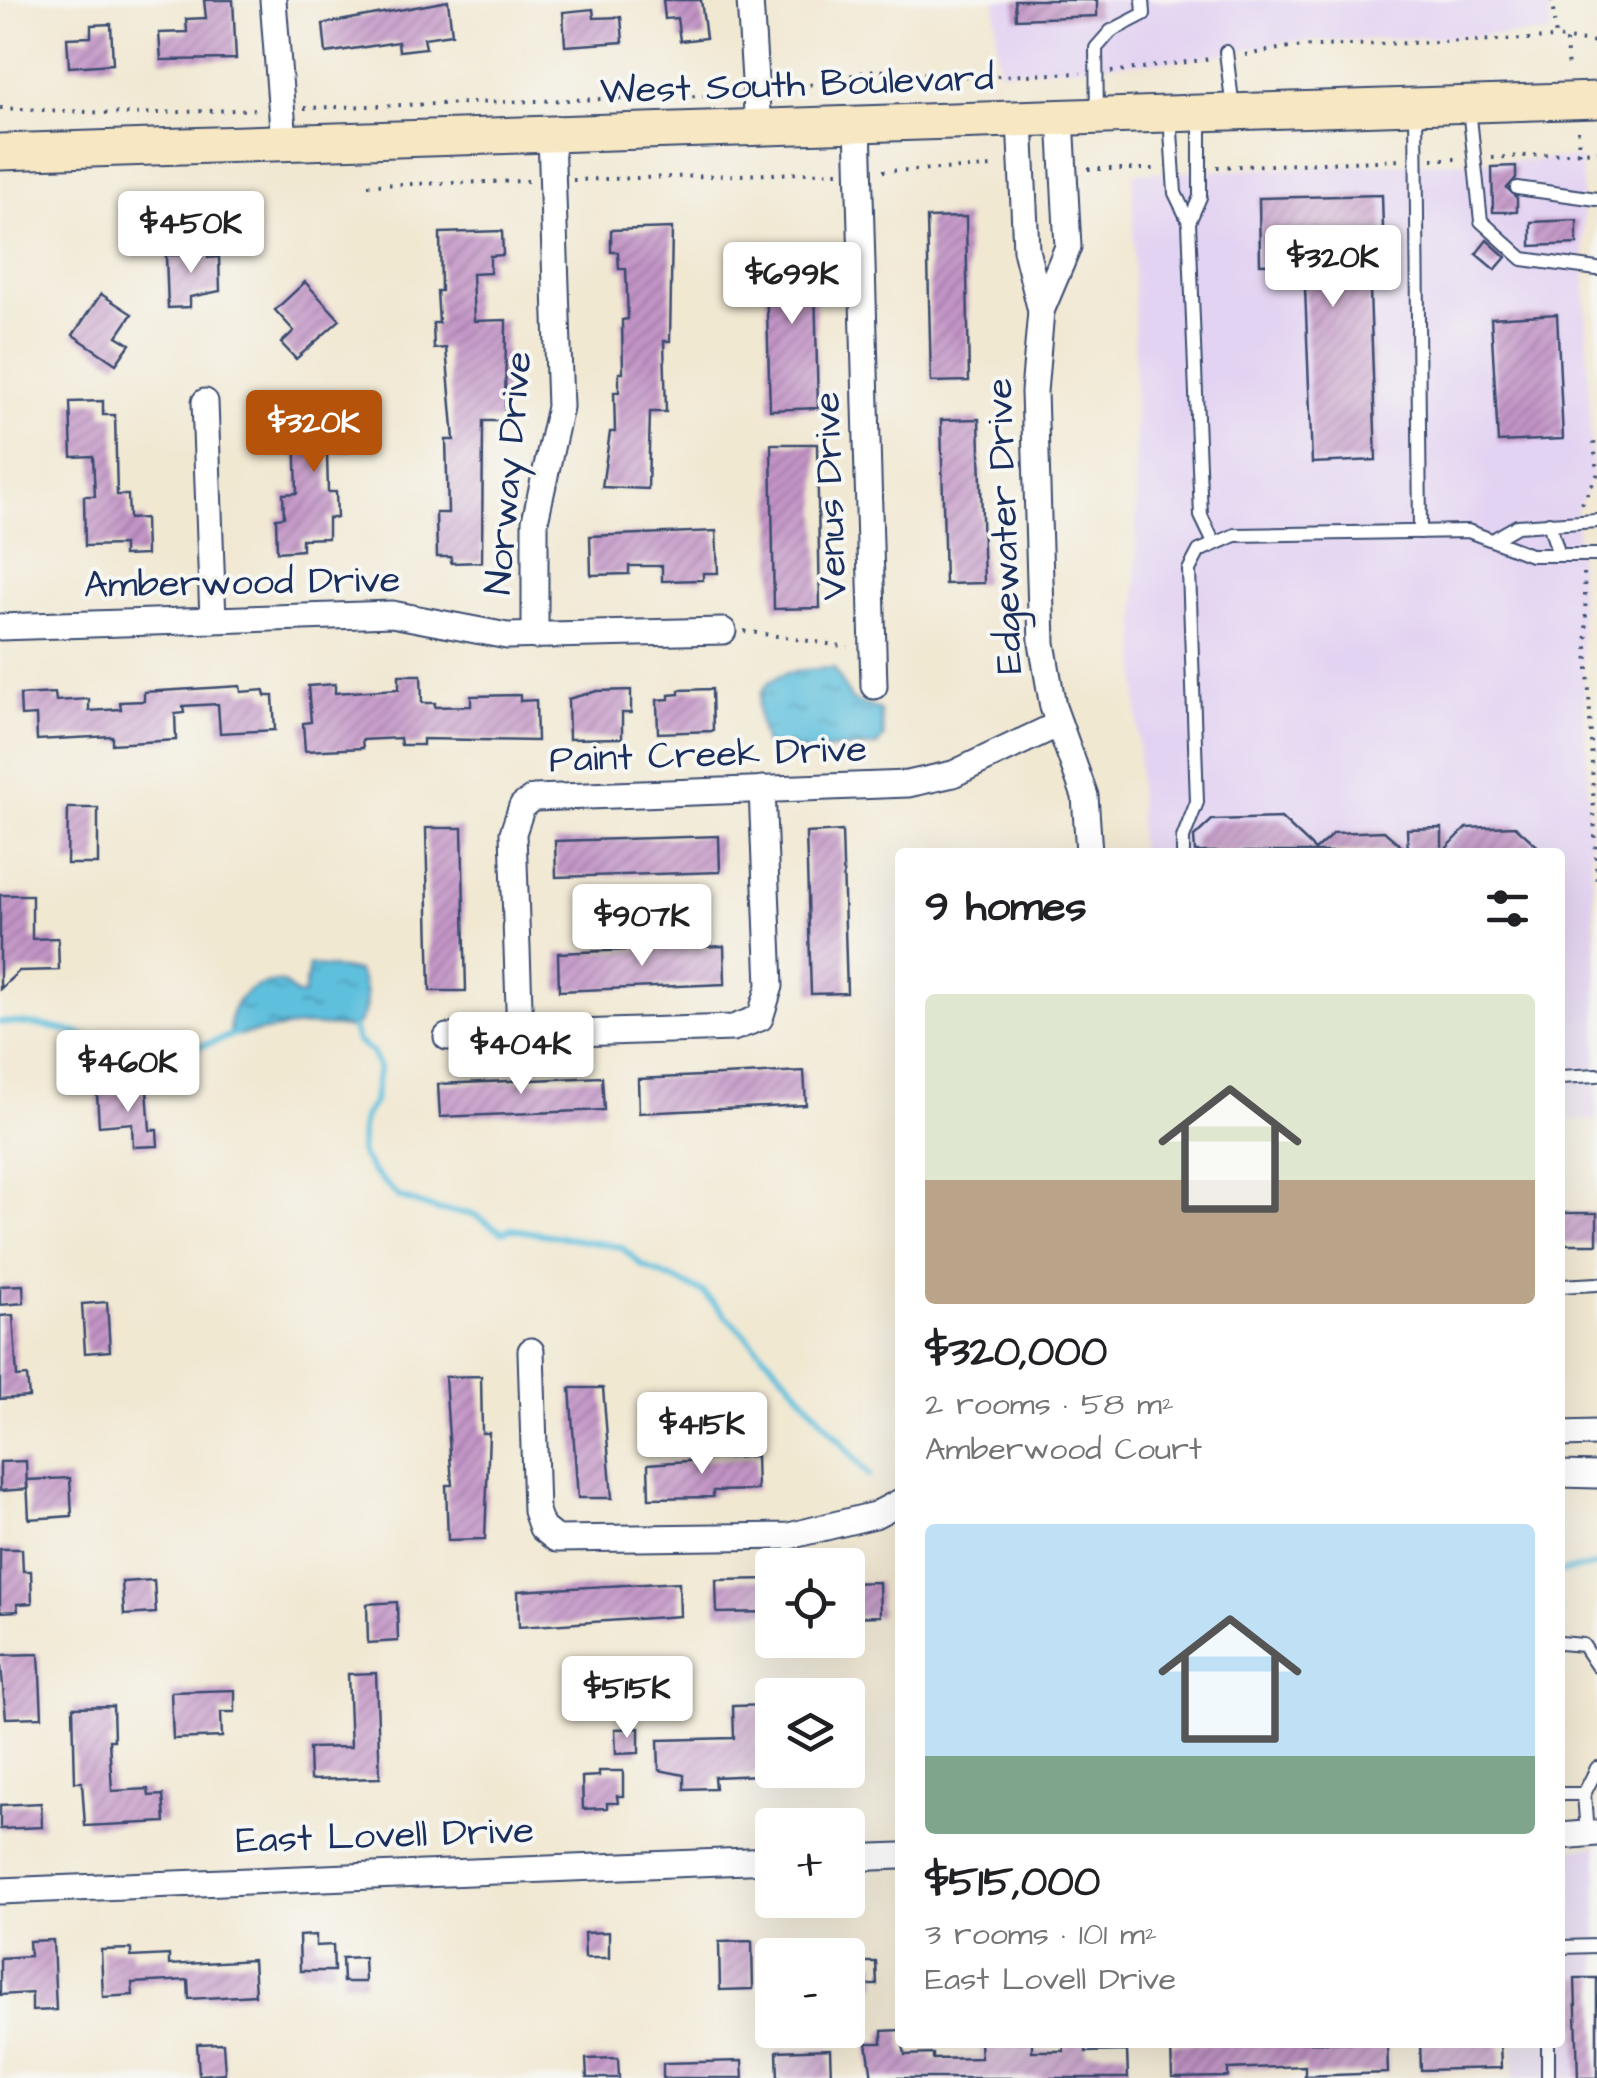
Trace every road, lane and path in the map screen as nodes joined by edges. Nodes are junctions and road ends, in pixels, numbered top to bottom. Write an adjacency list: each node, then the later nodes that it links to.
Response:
1 (273, 0): 29 (street)
2 (750, 0): 26 (street)
3 (1143, 0): 22 (lane)
4 (1552, 0): 5 (path)
5 (1556, 38): 6 (path); 8 (path)
6 (1566, 42): 7 (path); 10 (path)
7 (1597, 42)
8 (1233, 54): 21 (lane)
9 (1211, 59): 11 (path)
10 (1568, 66)
11 (1112, 72)
12 (1076, 73): 13 (path)
13 (780, 91)
14 (734, 96): 19 (path)
15 (1597, 100): 16 (street, West South Boulevard)
16 (1469, 105): 17 (street, West South Boulevard); 33 (lane)
17 (1416, 107): 21 (street, West South Boulevard); 34 (lane)
18 (0, 108): 20 (path)
19 (304, 108)
20 (258, 109)
21 (1201, 113): 22 (street, West South Boulevard); 37 (lane); 38 (lane)
22 (1097, 116): 23 (street, West South Boulevard)
23 (1062, 118): 24 (street, West South Boulevard); 50 (street, Edgewater Drive)
24 (1020, 119): 25 (street, West South Boulevard); 50 (street, Edgewater Drive)
25 (858, 124): 26 (street, West South Boulevard); 66 (street, Venus Drive)
26 (758, 128): 27 (street, West South Boulevard)
27 (552, 136): 29 (street, West South Boulevard); 65 (street, Norway Drive)
28 (1580, 137): 32 (path)
29 (284, 142): 30 (street, West South Boulevard)
30 (0, 152)
31 (1597, 152): 32 (path)
32 (1579, 154): 33 (path)
33 (1472, 159): 34 (path); 45 (lane)
34 (1417, 160): 37 (path); 56 (lane)
35 (1010, 166): 39 (path)
36 (1077, 168): 38 (path)
37 (1202, 168): 48 (lane)
38 (1173, 169): 48 (lane)
39 (875, 171)
40 (844, 172): 41 (path)
41 (569, 180)
42 (538, 181): 43 (path)
43 (368, 185)
44 (1516, 188): 47 (lane)
45 (1474, 190): 46 (lane); 49 (lane)
46 (1492, 190)
47 (1597, 198)
48 (1189, 222): 58 (lane)
49 (1597, 269)
50 (1041, 311): 68 (street, Edgewater Drive)
51 (205, 402): 62 (street)
52 (1594, 441): 53 (path)
53 (1581, 512)
54 (1549, 522): 55 (lane); 57 (lane); 59 (lane)
55 (1597, 522)
56 (1420, 532): 57 (lane); 58 (lane)
57 (1496, 538): 59 (lane)
58 (1213, 541): 71 (lane)
59 (1559, 555): 60 (lane)
60 (1597, 556)
61 (1584, 566): 72 (path)
62 (214, 620): 63 (street, Amberwood Drive); 65 (street, Amberwood Drive)
63 (0, 626)
64 (723, 632): 65 (street, Amberwood Drive); 66 (path)
65 (536, 636)
66 (873, 647): 67 (street, Venus Drive)
67 (874, 686)
68 (1059, 724): 69 (street, Paint Creek Drive); 70 (street, Edgewater Drive)
69 (762, 789): 73 (street); 73 (street, Paint Creek Drive)
70 (1089, 848)
71 (1184, 848)
72 (1597, 884)
73 (520, 1035): 74 (street)
74 (447, 1038)
75 (1597, 1075): 76 (lane)
76 (1565, 1077)
77 (1597, 1284): 78 (lane)
78 (1565, 1286)
79 (531, 1351): 84 (street)
80 (1597, 1433): 81 (street)
81 (1565, 1434)
82 (1565, 1474): 83 (street)
83 (1597, 1475)
84 (895, 1505)
85 (1565, 1643): 86 (lane)
86 (1597, 1666)
87 (1597, 1768): 89 (lane)
88 (1565, 1794): 89 (lane)
89 (1584, 1794): 90 (lane)
90 (1592, 1834): 91 (street)
91 (1565, 1836)
92 (895, 1856): 93 (street)
93 (865, 1857)
94 (755, 1861): 95 (street, East Lovell Drive)
95 (0, 1891)
96 (1597, 1946): 97 (lane)
97 (1565, 1947)
98 (1548, 2048): 99 (lane)
99 (1548, 2078)

